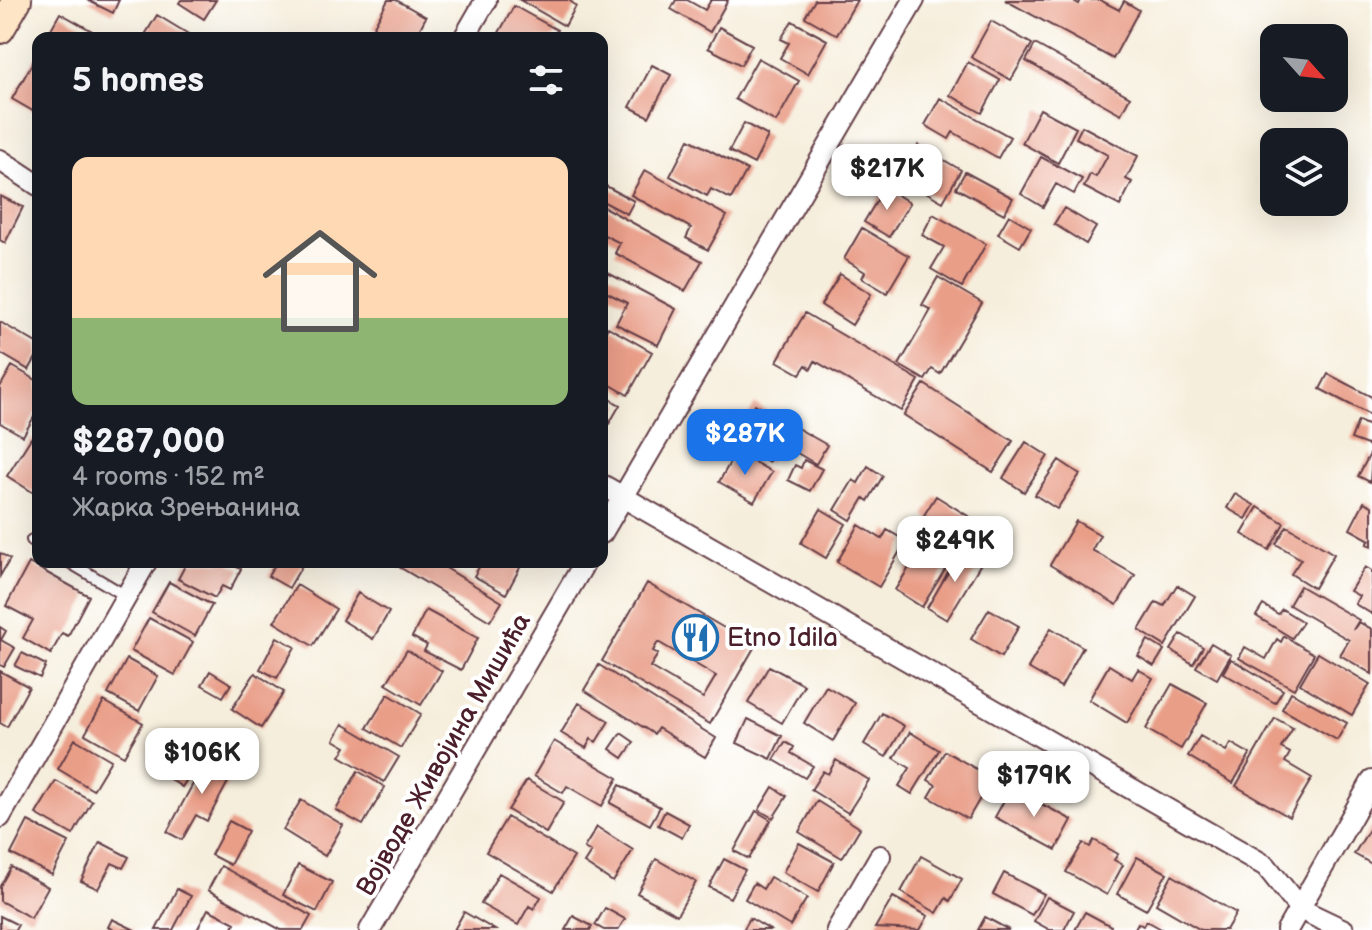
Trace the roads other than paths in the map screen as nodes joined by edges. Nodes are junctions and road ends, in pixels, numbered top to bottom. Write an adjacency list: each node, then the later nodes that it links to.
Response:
1 (17, 0): 4 (main road)
2 (486, 0): 5 (street)
3 (914, 0): 9 (street)
4 (0, 29)
5 (467, 32)
6 (0, 160): 7 (street)
7 (32, 181)
8 (608, 488): 9 (street)
9 (623, 497): 10 (street); 18 (street)
10 (608, 523)
11 (79, 568): 14 (lane)
12 (142, 568): 14 (street)
13 (581, 568): 19 (street, Војводе Живојина Мишића)
14 (126, 596): 16 (street)
15 (1372, 781): 18 (street)
16 (0, 817)
17 (880, 856): 20 (street)
18 (1300, 909): 21 (street); 22 (street)
19 (370, 930)
20 (837, 930)
21 (1287, 930)
22 (1344, 930)

